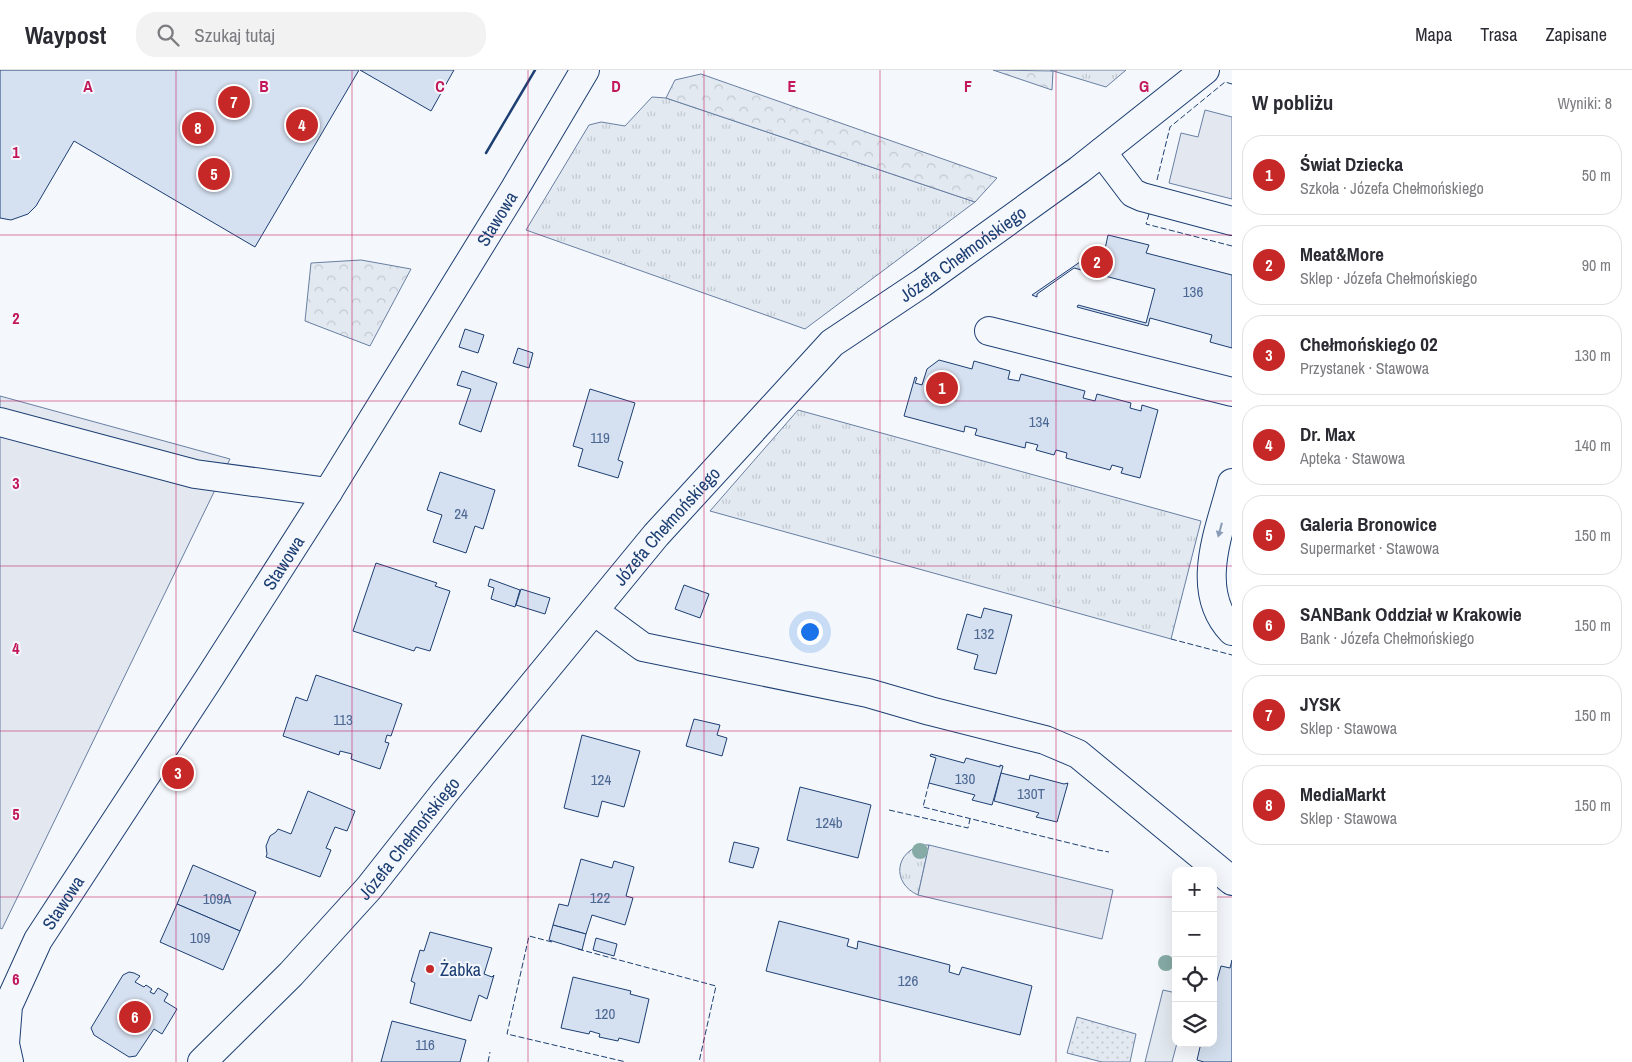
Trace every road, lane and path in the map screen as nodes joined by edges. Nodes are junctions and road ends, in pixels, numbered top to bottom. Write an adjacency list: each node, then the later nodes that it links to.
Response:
1 (584, 70): 9 (street, Stawowa)
2 (1205, 70): 3 (street, Józefa Chełmońskiego)
3 (1102, 152): 4 (street); 10 (street, Józefa Chełmońskiego)
4 (1232, 221)
5 (989, 331): 6 (street)
6 (1232, 392)
7 (0, 422): 9 (street)
8 (1232, 483): 11 (street, one-way to 11)
9 (328, 492): 13 (street, Stawowa)
10 (594, 611): 12 (street); 14 (street, Józefa Chełmońskiego)
11 (1232, 631)
12 (1232, 881)
13 (9, 1062)
14 (202, 1062)

